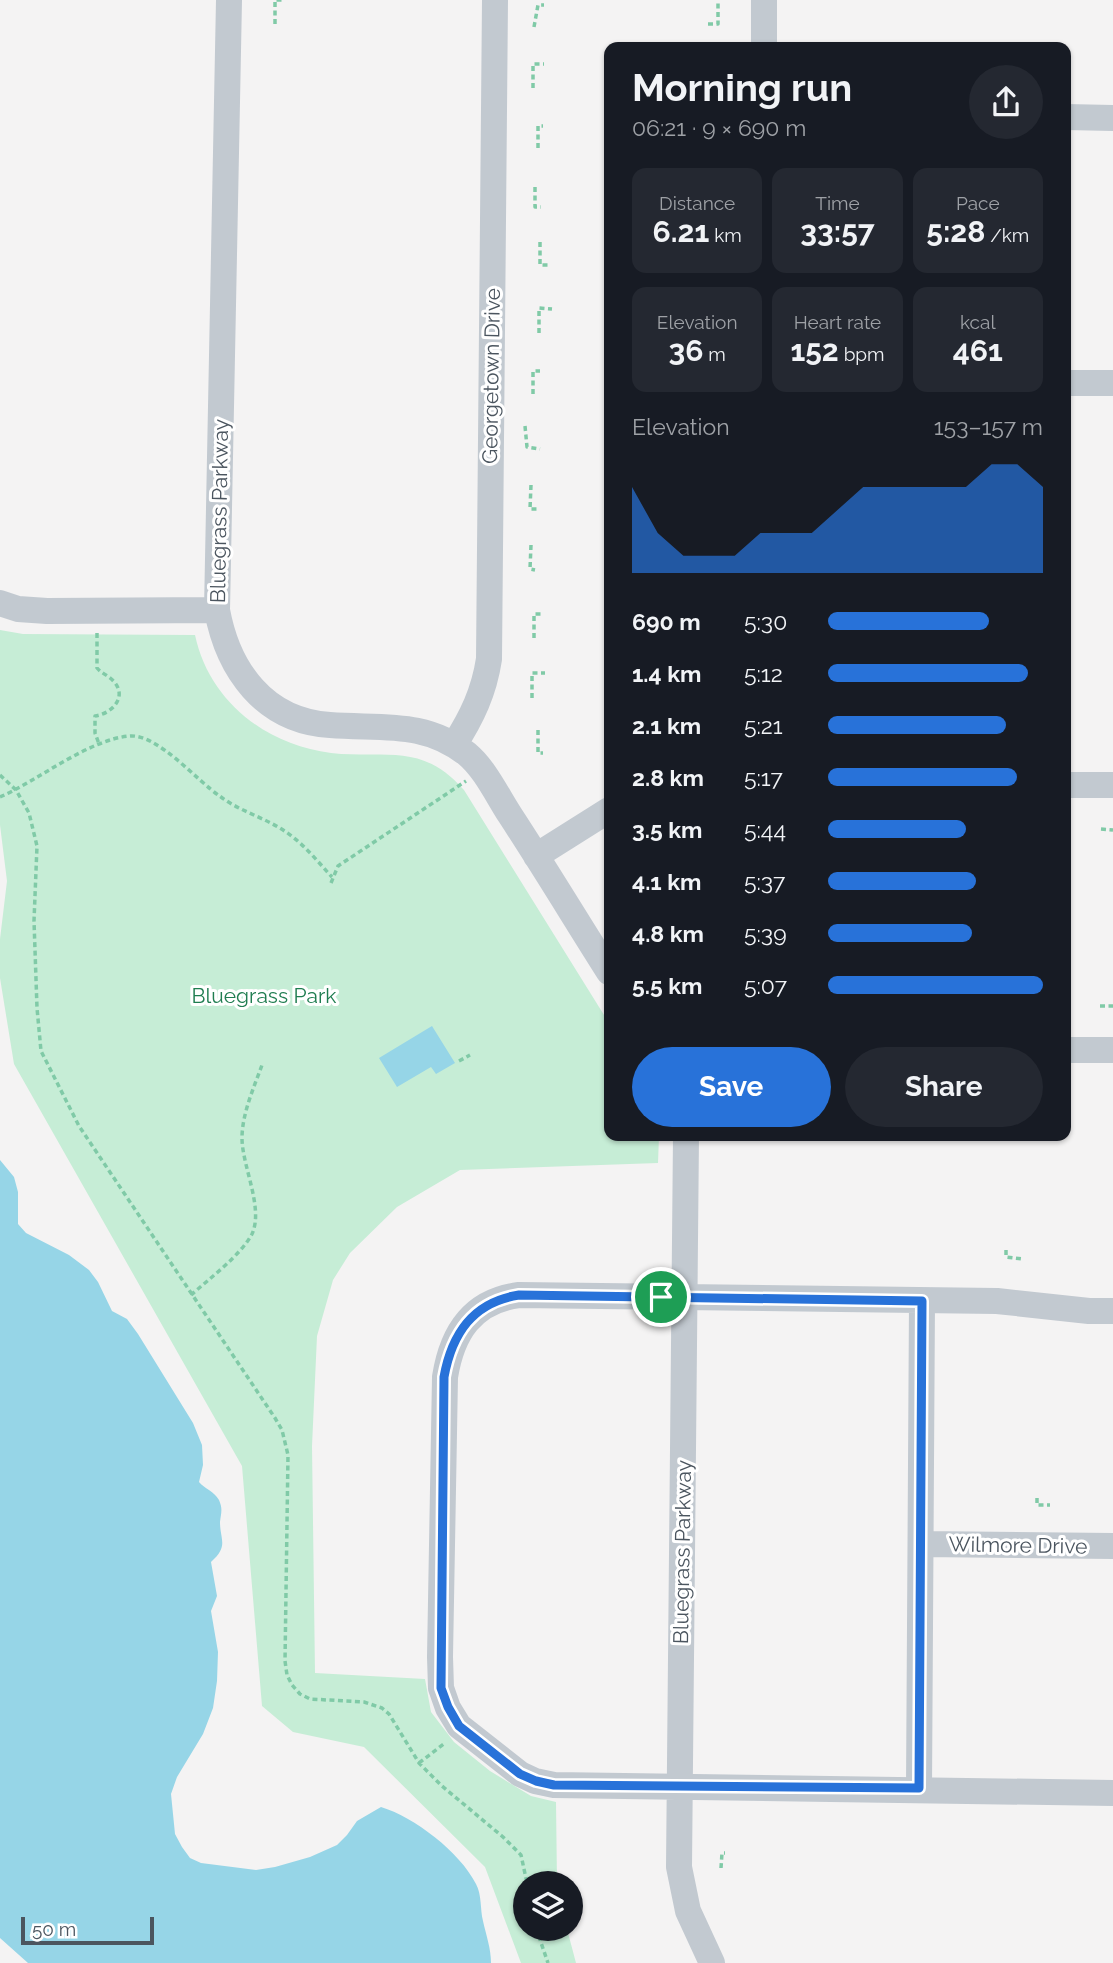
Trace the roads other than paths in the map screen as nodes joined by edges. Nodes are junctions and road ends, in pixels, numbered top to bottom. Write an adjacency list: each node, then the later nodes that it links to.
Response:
1 (229, 0): 10 (street, Bluegrass Parkway)
2 (495, 0): 11 (street, Georgetown Drive)
3 (764, 0): 4 (street)
4 (764, 42)
5 (1071, 117): 6 (street)
6 (1113, 118)
7 (1071, 383): 8 (street)
8 (1113, 383)
9 (0, 603): 10 (street)
10 (217, 610): 11 (street, Bluegrass Parkway)
11 (454, 745): 15 (street, Bluegrass Parkway)
12 (1071, 785): 13 (street)
13 (1113, 785)
14 (604, 813): 15 (street)
15 (536, 856): 16 (street, Bluegrass Parkway)
16 (604, 964)
17 (1071, 1050): 18 (street)
18 (1113, 1050)
19 (686, 1141): 20 (street, Bluegrass Parkway)
20 (684, 1297): 21 (street); 25 (street, Bluegrass Parkway); 25 (street)
21 (922, 1301): 22 (street); 23 (street)
22 (1113, 1311)
23 (922, 1544): 24 (street, Wilmore Drive); 26 (street)
24 (1113, 1546)
25 (679, 1787): 26 (street); 28 (street, Bluegrass Parkway)
26 (919, 1788): 27 (street)
27 (1113, 1793)
28 (712, 1963)

